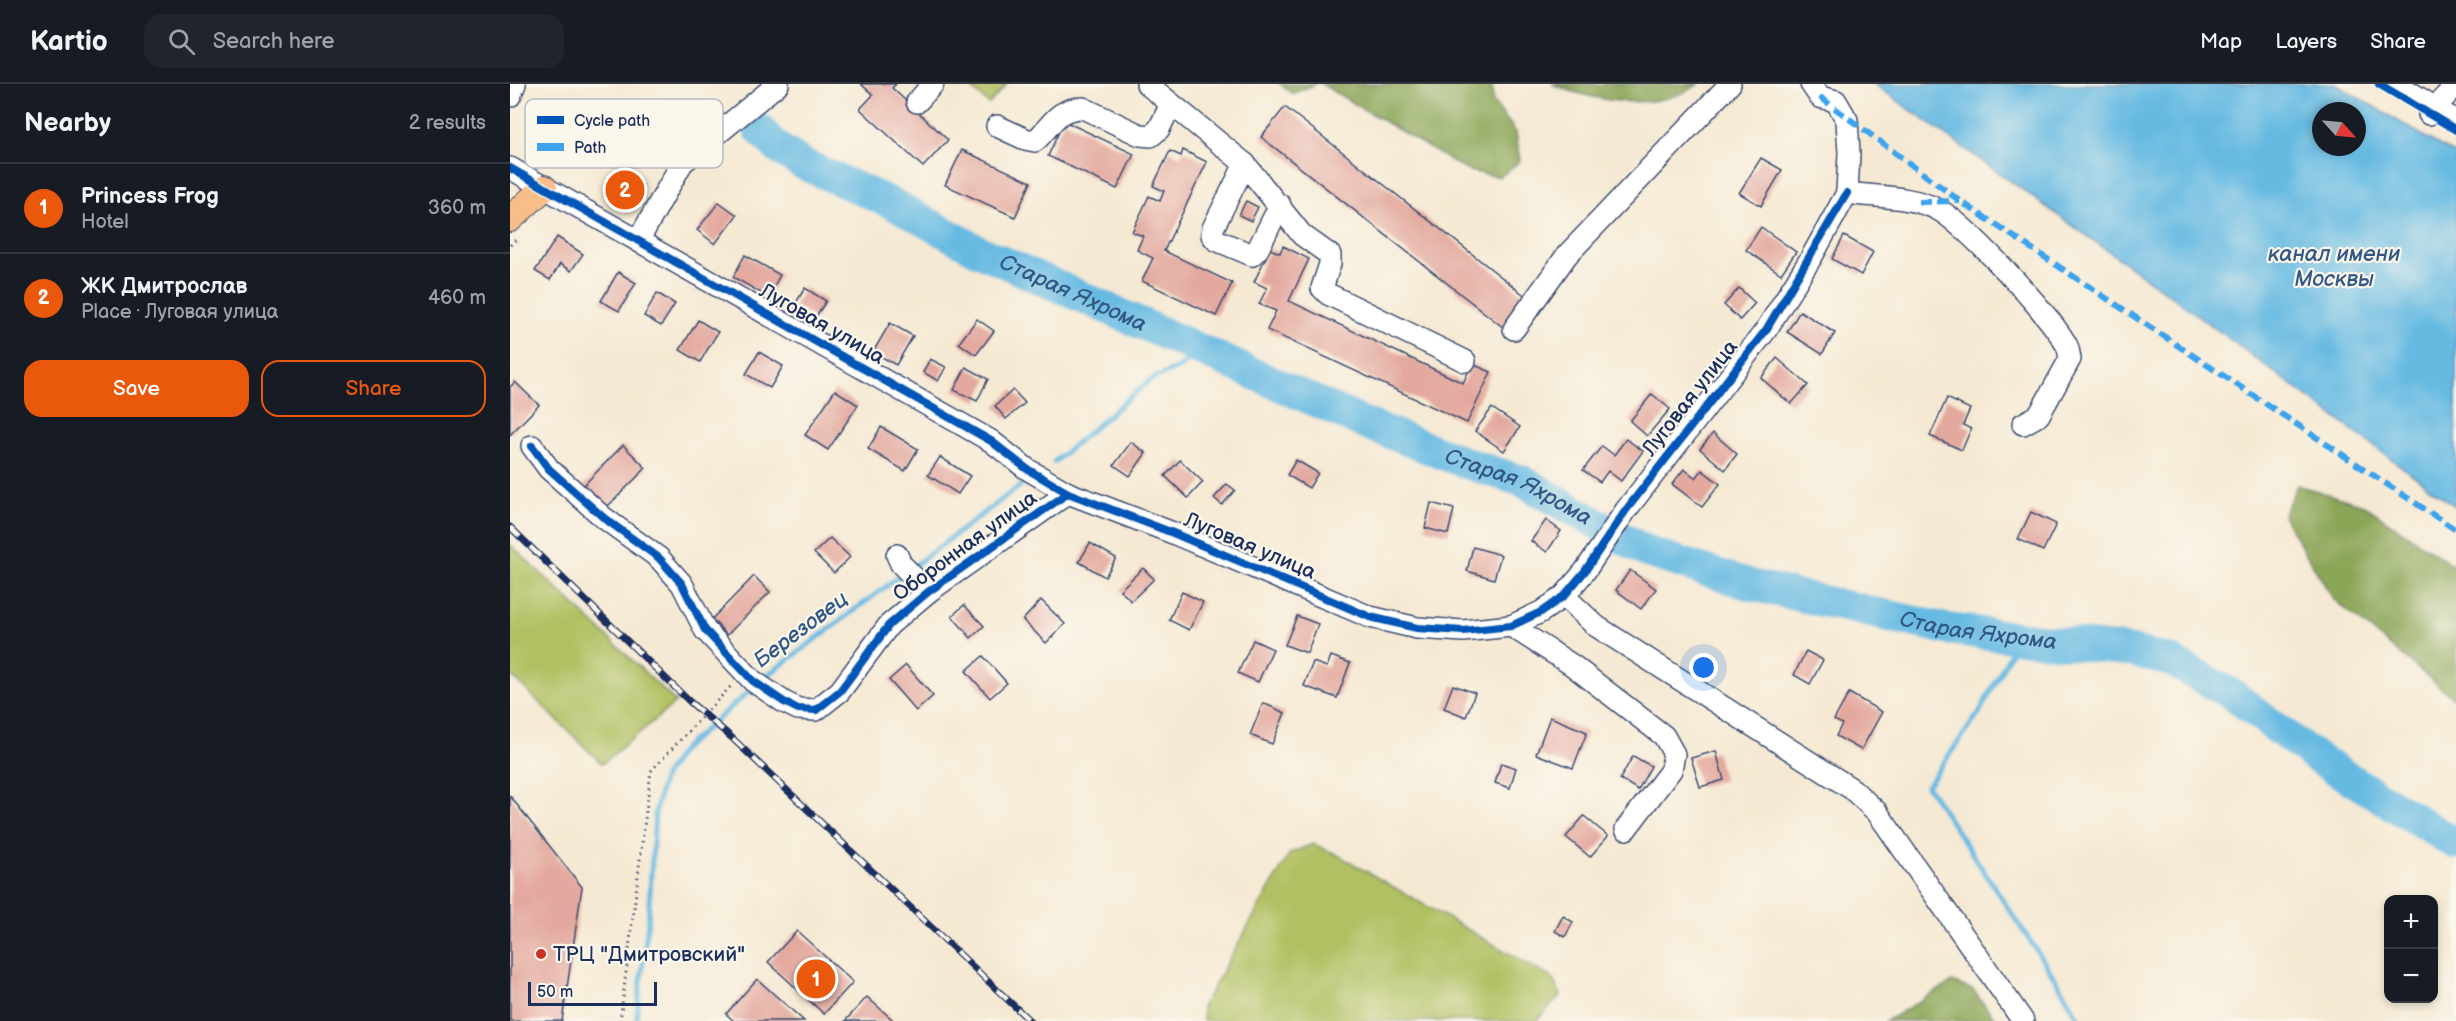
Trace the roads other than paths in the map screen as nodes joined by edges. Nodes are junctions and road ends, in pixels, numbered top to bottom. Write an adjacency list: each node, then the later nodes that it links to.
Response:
1 (515, 84): 9 (street)
2 (778, 84): 15 (street)
3 (933, 84): 10 (street)
4 (1147, 84): 11 (street)
5 (1730, 84): 24 (street)
6 (1811, 84): 20 (street)
7 (2397, 84): 12 (street)
8 (2456, 85): 12 (street)
9 (510, 96)
10 (917, 102)
11 (1171, 104): 14 (street); 16 (street)
12 (2432, 111): 13 (street)
13 (2456, 121)
14 (997, 126)
15 (723, 129)
16 (1245, 164): 21 (street); 21 (street)
17 (510, 168): 19 (street, Луговая улица)
18 (679, 168): 23 (street)
19 (544, 188): 22 (main road); 23 (street, Луговая улица)
20 (1847, 193): 26 (street); 31 (street, Луговая улица)
21 (1280, 205): 25 (street)
22 (510, 219)
23 (638, 241): 28 (street, Луговая улица)
24 (1514, 329)
25 (1465, 361)
26 (2023, 424)
27 (532, 446): 30 (street, Оборонная улица)
28 (1068, 493): 30 (street, Оборонная улица); 32 (street, Луговая улица)
29 (903, 565): 30 (street)
30 (928, 592)
31 (1564, 596): 32 (street, Луговая улица); 34 (street)
32 (1511, 626): 33 (street)
33 (1626, 829)
34 (2023, 1021)

